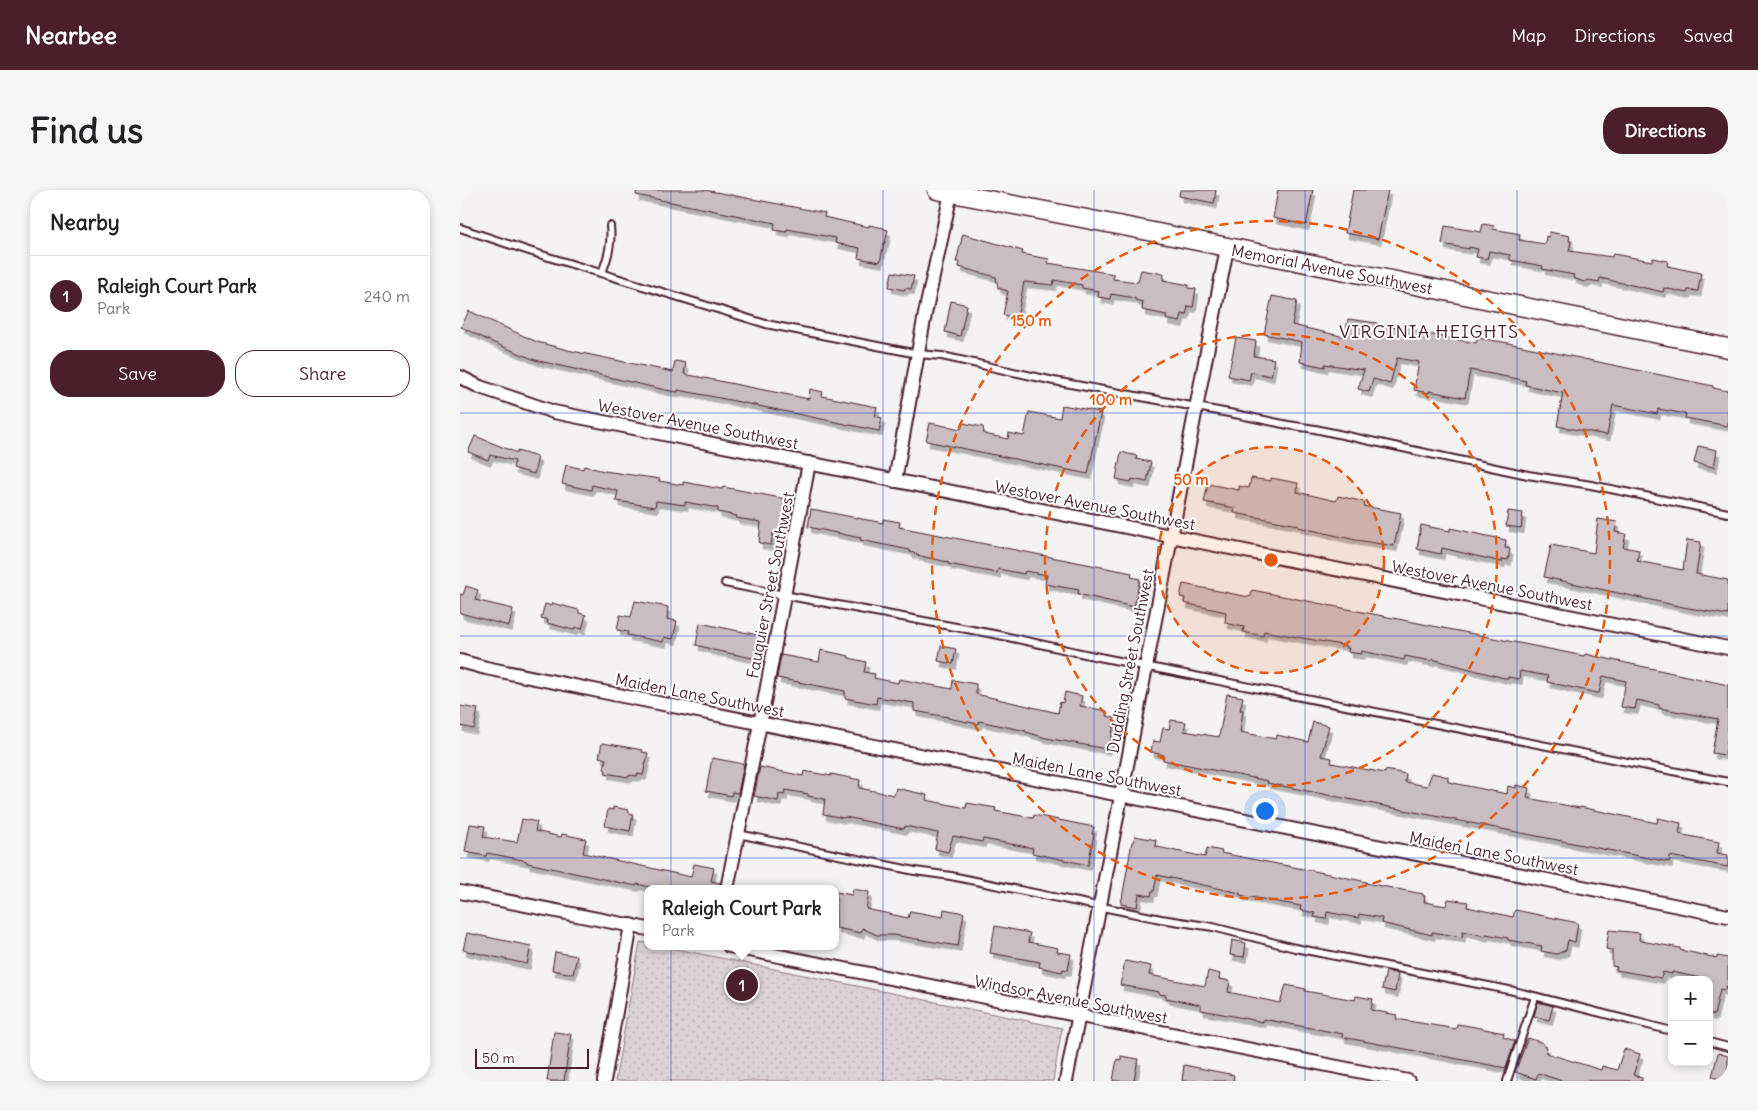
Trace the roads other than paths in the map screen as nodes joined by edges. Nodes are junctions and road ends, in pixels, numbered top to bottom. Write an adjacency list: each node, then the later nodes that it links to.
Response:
1 (944, 191): 4 (street, Memorial Avenue Southwest); 7 (street)
2 (610, 226): 5 (lane)
3 (460, 228): 5 (lane)
4 (1227, 248): 6 (street, Memorial Avenue Southwest); 9 (street, Dudding Street Southwest)
5 (602, 274): 7 (lane)
6 (1728, 348)
7 (918, 354): 9 (lane); 11 (street)
8 (460, 377): 10 (street, Westover Avenue Southwest)
9 (1196, 407): 12 (lane); 13 (street, Dudding Street Southwest)
10 (809, 463): 11 (street, Westover Avenue Southwest); 15 (street, Fauquier Street Southwest)
11 (895, 481): 13 (street, Westover Avenue Southwest)
12 (1728, 513)
13 (1171, 537): 16 (street, Westover Avenue Southwest); 18 (street, Dudding Street Southwest)
14 (725, 583): 15 (lane)
15 (784, 595): 18 (lane); 19 (street, Fauquier Street Southwest)
16 (1728, 648)
17 (460, 661): 19 (street, Maiden Lane Southwest)
18 (1146, 666): 20 (lane); 21 (street, Dudding Street Southwest)
19 (760, 724): 21 (street, Maiden Lane Southwest); 22 (street, Fauquier Street Southwest)
20 (1728, 782)
21 (1121, 795): 25 (street, Dudding Street Southwest); 26 (street, Maiden Lane Southwest)
22 (738, 834): 23 (street, Fauquier Street Southwest); 25 (lane)
23 (728, 885)
24 (460, 892): 27 (street)
25 (1100, 906): 30 (lane); 31 (street, Dudding Street Southwest)
26 (1728, 916)
27 (632, 925): 28 (street); 35 (street)
28 (644, 928)
29 (749, 950): 31 (street, Windsor Avenue Southwest)
30 (1535, 997): 32 (lane); 38 (lane)
31 (1078, 1017): 36 (street, Dudding Street Southwest); 37 (street, Windsor Avenue Southwest)
32 (1668, 1030)
33 (1713, 1043): 34 (lane)
34 (1728, 1047)
35 (604, 1081)
36 (1066, 1081)
37 (1408, 1081)
38 (1507, 1081)

